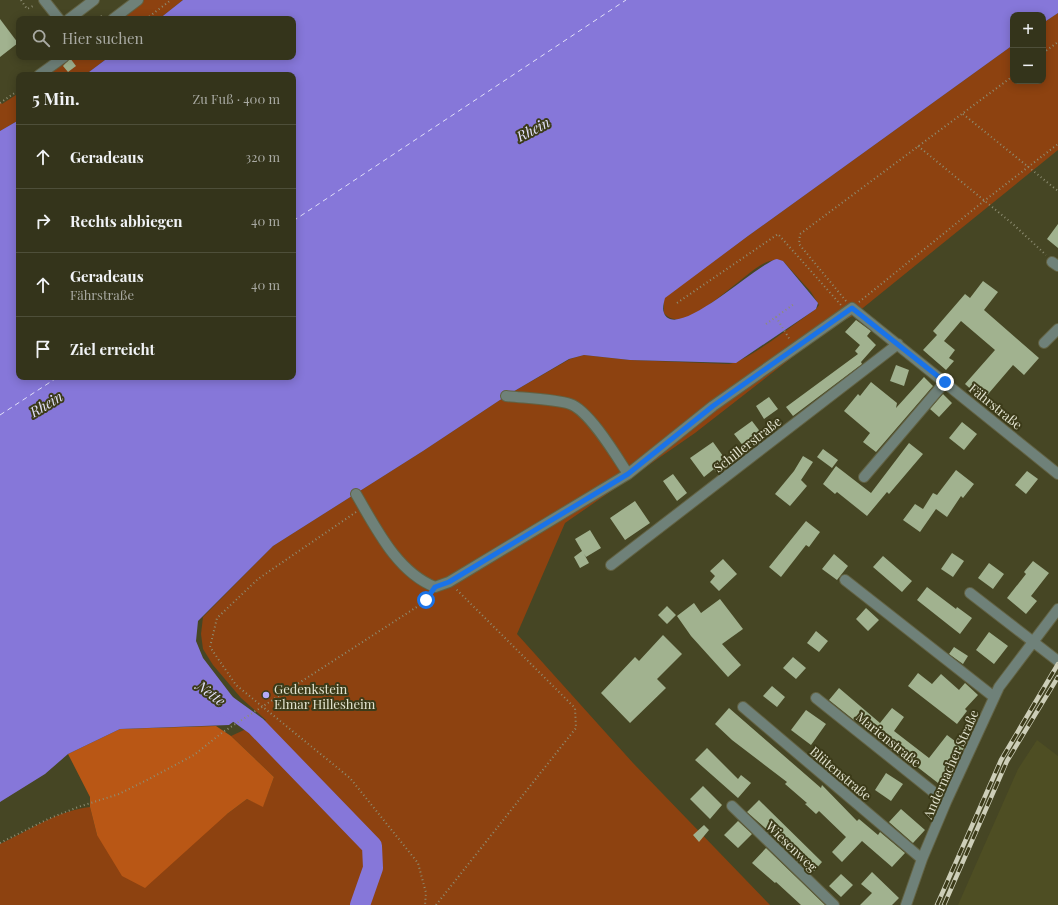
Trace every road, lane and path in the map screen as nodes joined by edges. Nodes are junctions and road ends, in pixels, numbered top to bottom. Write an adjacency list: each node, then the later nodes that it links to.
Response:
1 (21, 0): 6 (path)
2 (44, 0): 7 (street)
3 (94, 0): 8 (street)
4 (138, 0): 9 (street)
5 (171, 0): 10 (path)
6 (38, 10)
7 (57, 16)
8 (73, 16)
9 (117, 16)
10 (150, 16)
11 (1058, 42): 12 (path)
12 (1046, 51)
13 (60, 60): 14 (street)
14 (43, 72)
15 (1010, 78): 18 (path)
16 (16, 92): 17 (path)
17 (0, 103)
18 (963, 114): 20 (path); 21 (path)
19 (1058, 144): 21 (path)
20 (918, 146): 23 (path); 27 (path)
21 (1028, 167): 22 (path); 23 (path)
22 (1058, 191)
23 (984, 201): 24 (path); 27 (path)
24 (1055, 264)
25 (677, 303): 27 (path)
26 (794, 304): 28 (path)
27 (849, 310): 32 (street, Fährstraße); 33 (street)
28 (776, 317): 29 (path); 33 (path)
29 (766, 324)
30 (1058, 329): 31 (street)
31 (1044, 343)
32 (898, 344): 34 (street, Fährstraße); 41 (street, Schillerstraße)
33 (795, 348): 36 (street)
34 (945, 382): 37 (street, Fährstraße); 38 (street)
35 (506, 396): 36 (street)
36 (628, 474): 43 (street)
37 (1058, 474)
38 (864, 477)
39 (356, 494): 40 (street)
40 (363, 507): 44 (street); 51 (path)
41 (611, 565)
42 (845, 580): 49 (street)
43 (449, 582): 44 (street); 58 (path)
44 (435, 587): 51 (path)
45 (970, 593): 47 (street)
46 (1058, 609): 47 (street, Andernacher Straße)
47 (1033, 642): 48 (street); 49 (street, Andernacher Straße)
48 (1058, 661)
49 (994, 697): 53 (street, Andernacher Straße)
50 (816, 698): 53 (street, Marienstraße)
51 (263, 706): 55 (path); 57 (path)
52 (743, 707): 56 (street, Blütenstraße)
53 (946, 802): 56 (street, Andernacher Straße)
54 (732, 806): 59 (street, Wiesenweg)
55 (0, 843)
56 (922, 859): 60 (street, Andernacher Straße)
57 (425, 905)
58 (436, 905)
59 (834, 905)
60 (906, 905)

